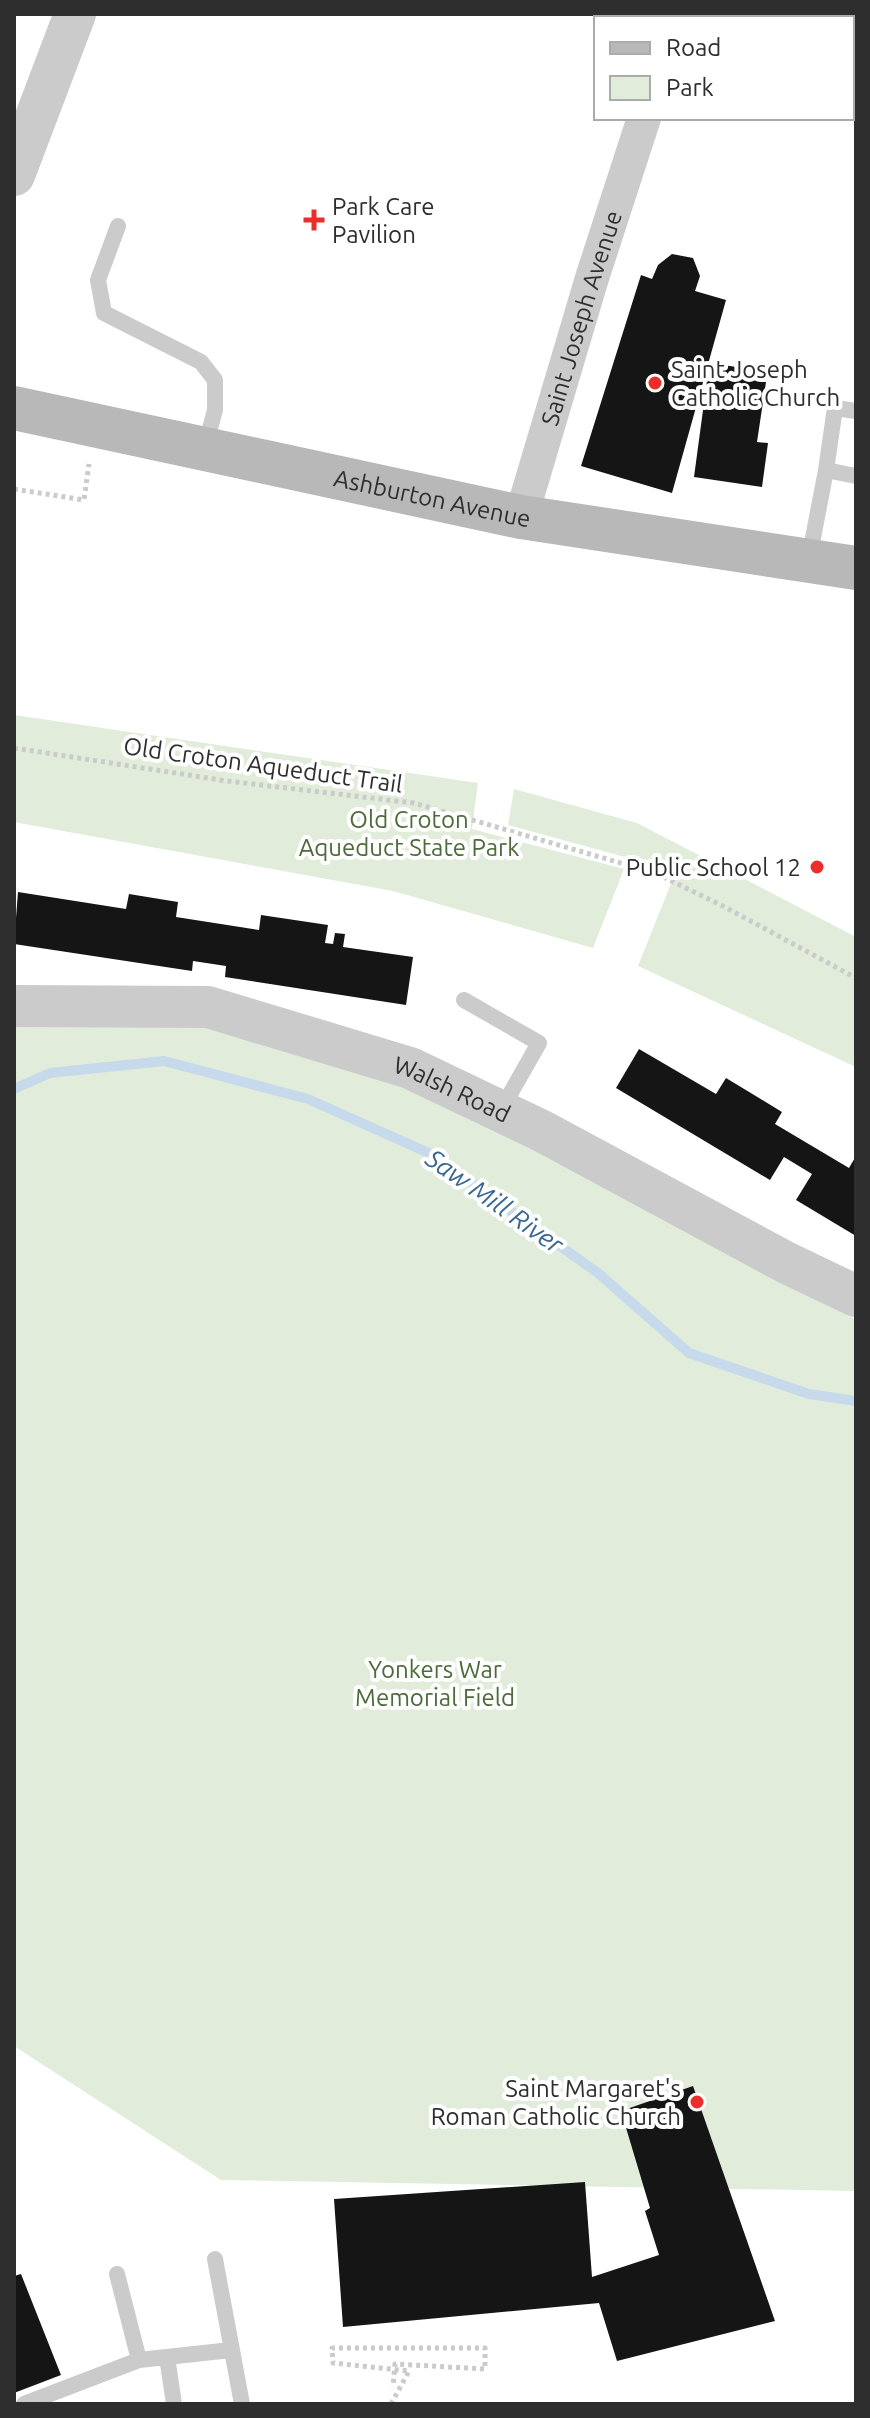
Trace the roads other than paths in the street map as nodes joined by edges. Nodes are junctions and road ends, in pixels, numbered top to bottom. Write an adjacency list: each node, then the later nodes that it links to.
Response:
1 (75, 14): 3 (street)
2 (643, 120): 10 (street, Saint Joseph Avenue)
3 (14, 175)
4 (118, 226): 7 (lane)
5 (14, 408): 7 (main road, Ashburton Avenue)
6 (856, 411): 8 (lane)
7 (205, 449): 10 (main road, Ashburton Avenue)
8 (826, 470): 9 (lane); 11 (lane)
9 (856, 476)
10 (521, 517): 11 (main road, Ashburton Avenue)
11 (809, 561): 12 (main road, Ashburton Avenue)
12 (856, 568)
13 (464, 1000): 15 (lane)
14 (14, 1006): 15 (street, Walsh Road)
15 (500, 1111): 16 (street, Walsh Road)
16 (856, 1296)
17 (215, 2259): 19 (lane)
18 (117, 2274): 21 (lane)
19 (231, 2350): 20 (lane); 24 (lane)
20 (167, 2357): 21 (lane); 23 (lane)
21 (139, 2360): 22 (lane)
22 (24, 2404)
23 (174, 2404)
24 (242, 2404)

